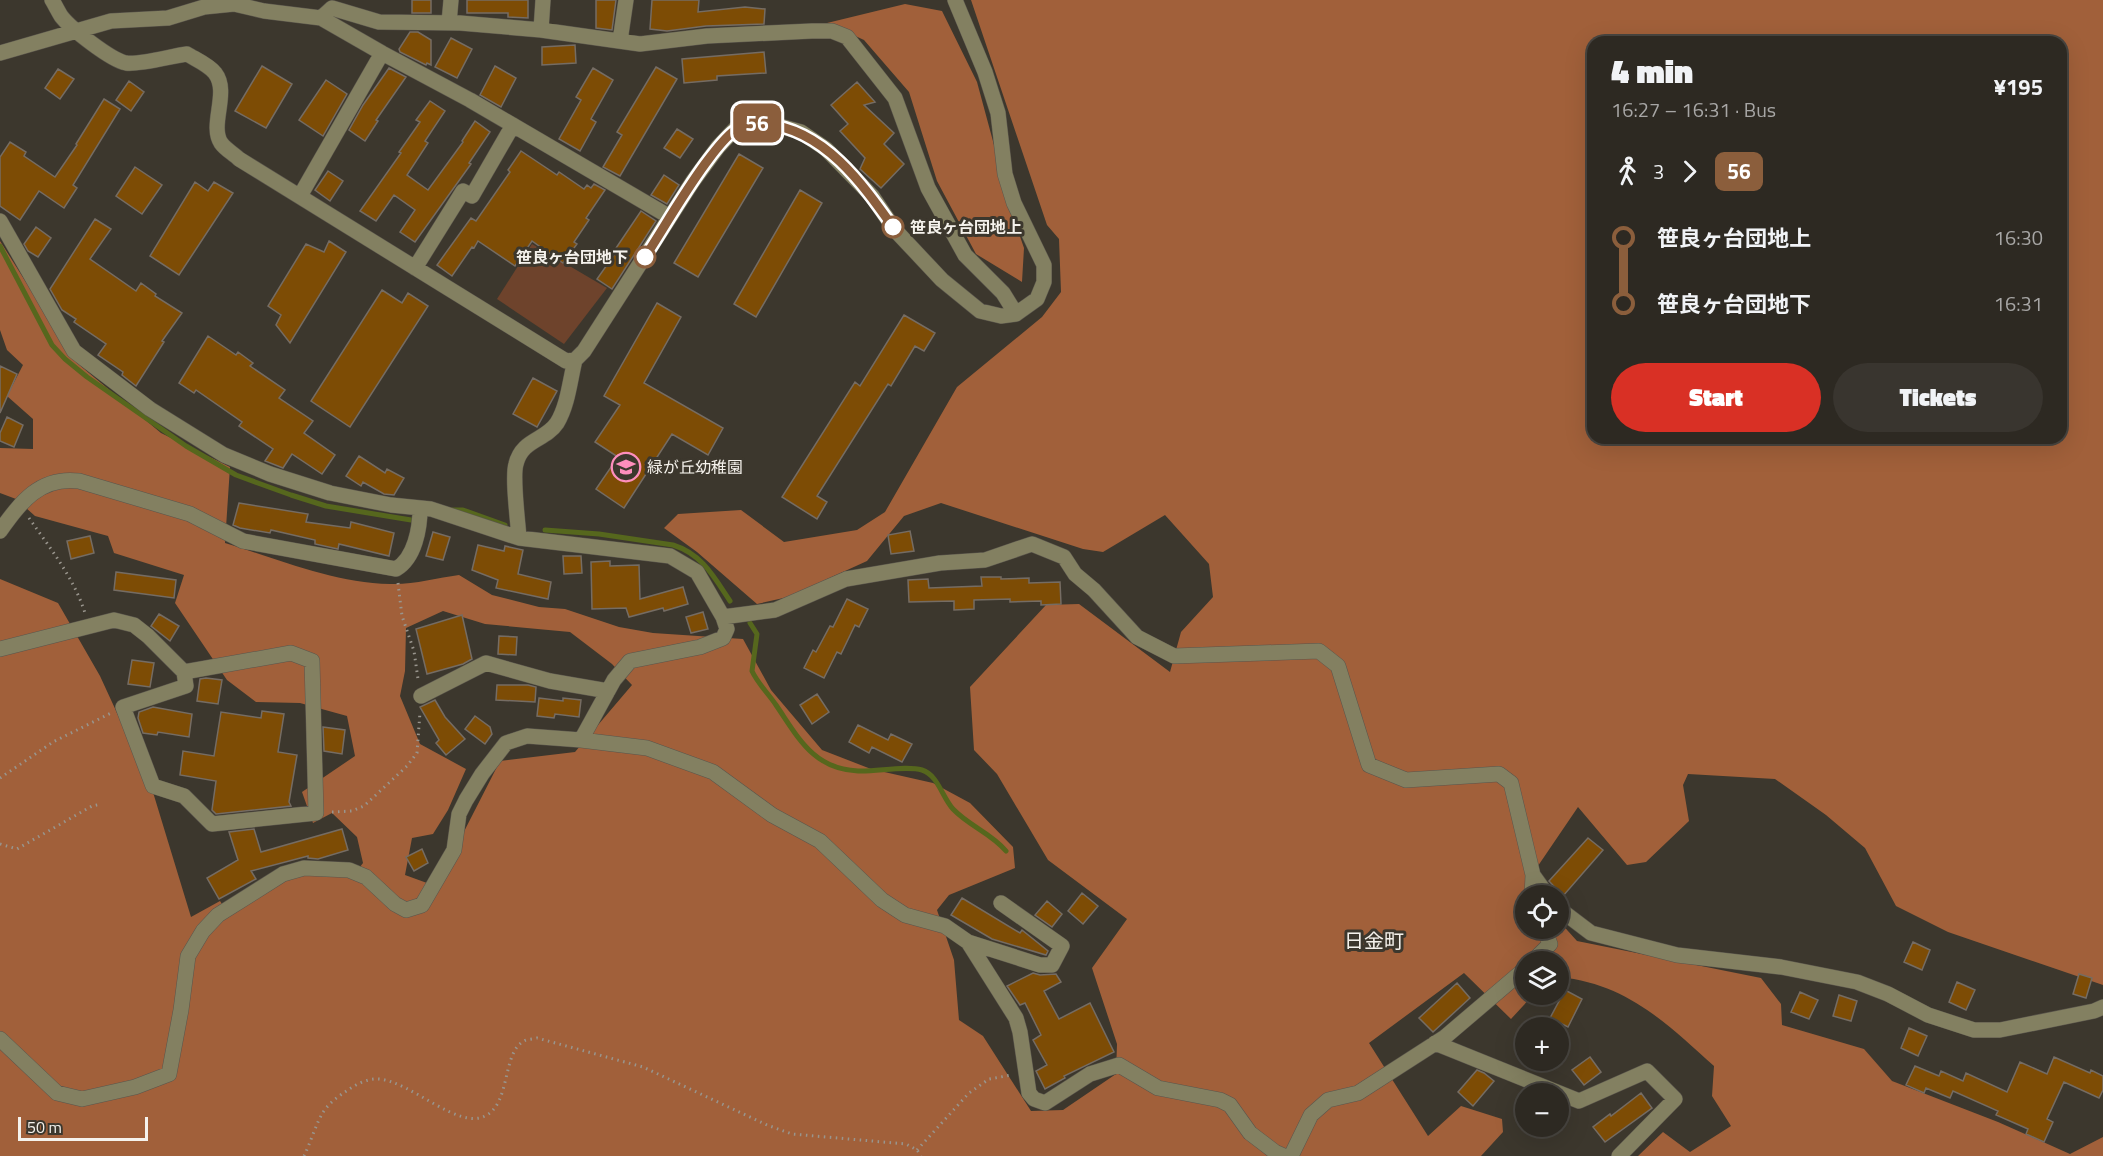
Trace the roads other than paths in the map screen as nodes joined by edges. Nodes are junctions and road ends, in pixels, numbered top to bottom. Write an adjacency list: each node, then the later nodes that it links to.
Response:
1 (52, 0): 9 (street)
2 (450, 0): 7 (street)
3 (543, 0): 8 (street)
4 (626, 0): 10 (street)
5 (955, 0): 18 (street)
6 (328, 9): 7 (street); 9 (street); 12 (street)
7 (449, 23): 8 (street)
8 (541, 30): 10 (street)
9 (77, 32): 11 (street); 14 (street)
10 (620, 41): 18 (street)
11 (0, 53)
12 (382, 53): 13 (street); 14 (street)
13 (513, 125): 15 (street); 17 (street)
14 (300, 196): 17 (street)
15 (670, 217): 18 (street); 19 (street)
16 (0, 221): 20 (street)
17 (415, 268): 19 (street)
18 (1016, 314)
19 (575, 360): 22 (street)
20 (420, 508): 21 (street); 22 (street)
21 (0, 531)
22 (519, 538): 23 (street)
23 (723, 617): 26 (street); 29 (street)
24 (0, 649): 25 (street)
25 (184, 672): 25 (street)
26 (608, 691): 27 (street); 28 (street)
27 (421, 696)
28 (581, 740): 35 (street); 39 (street)
29 (1533, 875): 30 (street); 31 (street)
30 (1533, 885)
31 (1540, 885)
32 (1001, 903): 35 (street)
33 (1569, 916): 38 (street)
34 (1548, 939): 36 (street)
35 (968, 942): 41 (street)
36 (1543, 951)
37 (1515, 978): 40 (street)
38 (2103, 1007)
39 (0, 1039)
40 (1435, 1043): 42 (street); 43 (street)
41 (1284, 1156)
42 (1291, 1156)
43 (1619, 1156)

